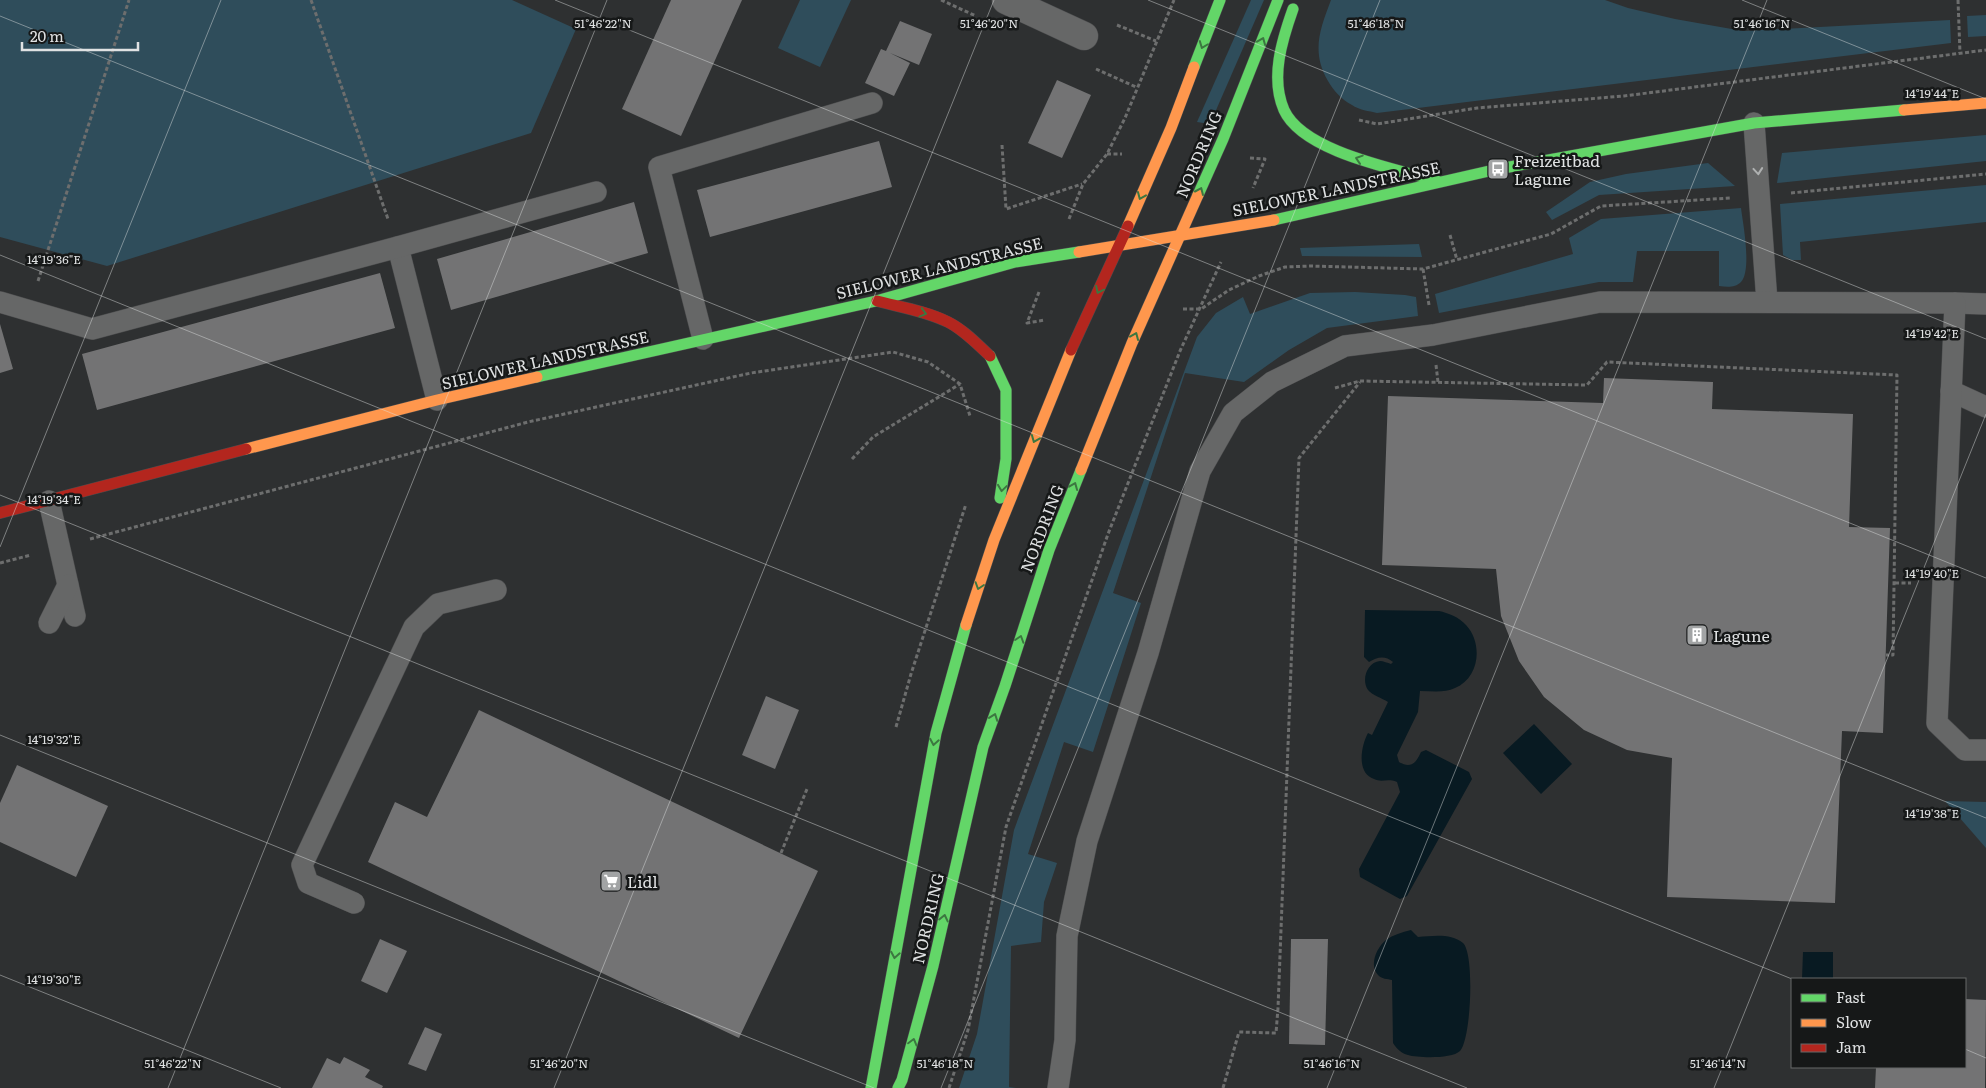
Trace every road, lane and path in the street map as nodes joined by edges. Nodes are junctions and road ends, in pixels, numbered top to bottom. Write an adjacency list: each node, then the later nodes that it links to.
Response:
1 (129, 0): 31 (path)
2 (311, 0): 24 (path)
3 (1006, 0): 9 (street)
4 (1174, 0): 16 (path)
5 (1220, 0): 23 (main road, NORDRING, one-way to 23)
6 (1278, 0): 22 (main road, NORDRING, one-way to 6)
7 (1296, 0): 18 (main road, one-way to 7)
8 (1958, 0): 11 (path)
9 (1084, 36)
10 (1986, 50): 11 (path)
11 (1960, 53): 14 (path)
12 (872, 103): 32 (lane)
13 (1986, 103): 15 (main road, SIELOWER LANDSTRASSE)
14 (1350, 118)
15 (1754, 123): 18 (main road, SIELOWER LANDSTRASSE); 20 (lane, one-way to 20)
16 (1002, 145)
17 (1986, 174): 20 (path)
18 (1440, 181): 22 (main road, SIELOWER LANDSTRASSE)
19 (596, 192): 24 (lane)
20 (1760, 196): 25 (path); 28 (lane)
21 (1450, 235): 25 (path)
22 (1180, 236): 23 (main road, SIELOWER LANDSTRASSE); 58 (main road, NORDRING, one-way to 22)
23 (1120, 246): 26 (main road, SIELOWER LANDSTRASSE); 42 (main road, NORDRING, one-way to 42)
24 (398, 247): 31 (lane); 35 (lane)
25 (1456, 260): 59 (path)
26 (876, 301): 32 (main road, SIELOWER LANDSTRASSE); 42 (main road, one-way to 42)
27 (0, 302): 31 (lane)
28 (1767, 302): 29 (lane); 60 (lane)
29 (1955, 303): 30 (lane); 34 (lane)
30 (1986, 304)
31 (29, 310)
32 (703, 339): 35 (main road, SIELOWER LANDSTRASSE)
33 (960, 384): 37 (path); 38 (path); 43 (path)
34 (1951, 391): 36 (lane); 53 (lane)
35 (437, 400): 40 (main road, SIELOWER LANDSTRASSE)
36 (1986, 407)
37 (971, 419)
38 (852, 459)
39 (967, 500): 52 (path)
40 (49, 501): 41 (main road, SIELOWER LANDSTRASSE); 43 (lane)
41 (0, 513)
42 (994, 540): 57 (main road, NORDRING, one-way to 57)
43 (60, 547): 44 (path); 47 (lane)
44 (0, 564)
45 (1894, 583): 46 (path); 51 (path); 61 (path)
46 (1919, 583)
47 (68, 585): 49 (lane); 50 (lane)
48 (496, 590): 56 (lane)
49 (75, 616)
50 (49, 623)
51 (1886, 655)
52 (896, 727)
53 (1986, 750)
54 (807, 789): 55 (path)
55 (782, 853)
56 (354, 903)
57 (871, 1088)
58 (898, 1088)
59 (949, 1088)
60 (1058, 1088)
61 (1223, 1088)

